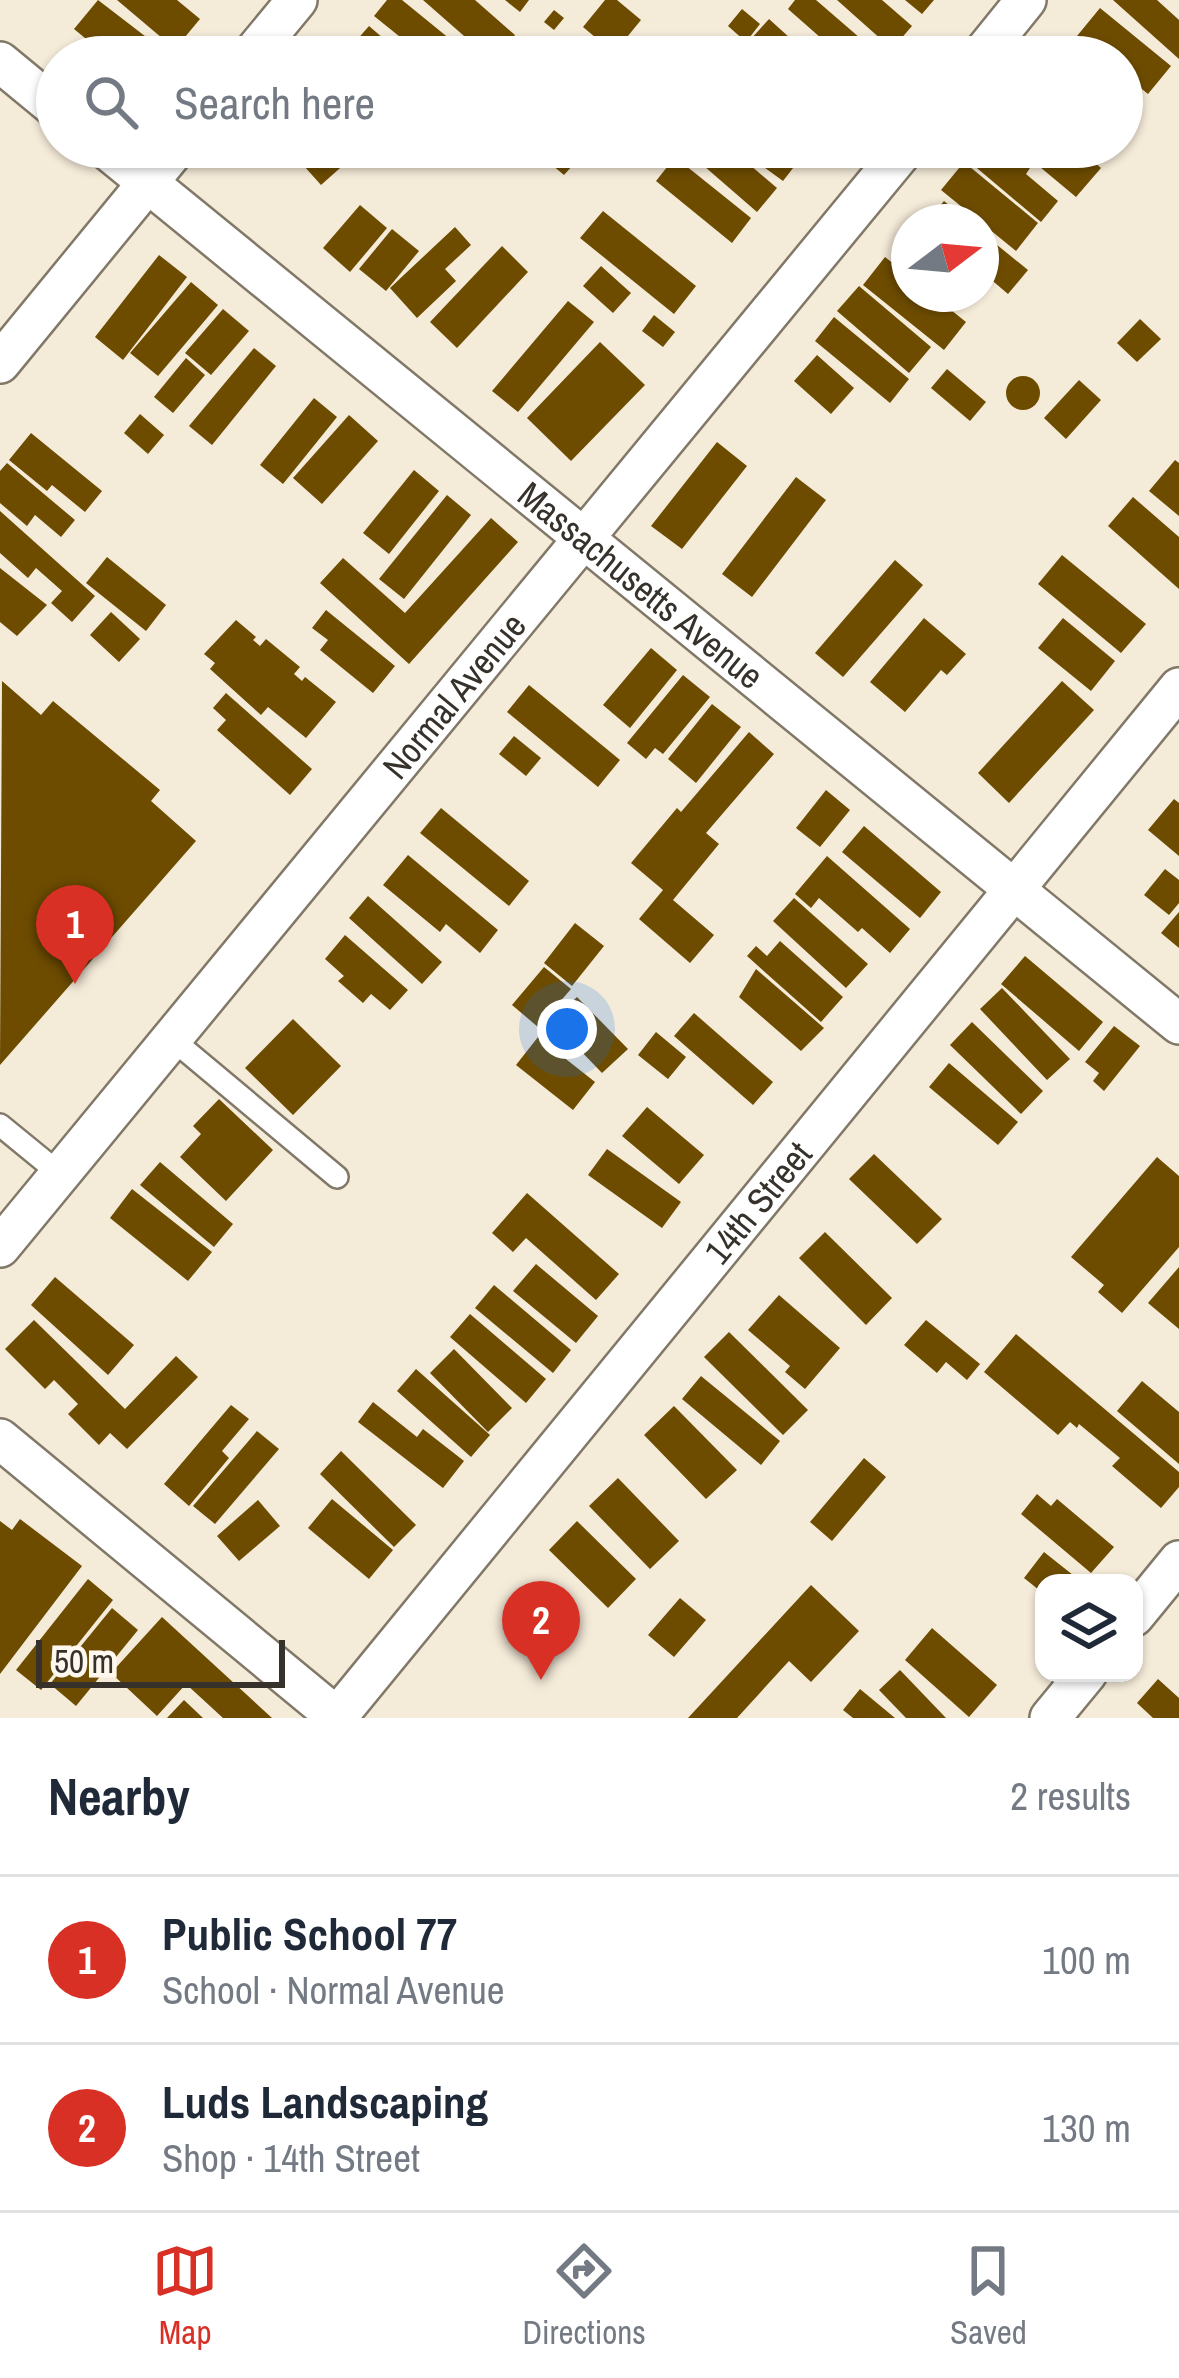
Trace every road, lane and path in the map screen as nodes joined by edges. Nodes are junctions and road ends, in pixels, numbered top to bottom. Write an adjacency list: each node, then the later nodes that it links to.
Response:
1 (297, 0): 3 (street)
2 (1026, 0): 4 (street)
3 (267, 36)
4 (997, 36)
5 (0, 62): 6 (street)
6 (36, 92)
7 (130, 168): 10 (street, Massachusetts Avenue)
8 (159, 168): 10 (street)
9 (889, 168): 12 (street, Normal Avenue)
10 (147, 182): 11 (street); 12 (street, Massachusetts Avenue)
11 (0, 363)
12 (585, 539): 14 (street, Massachusetts Avenue); 16 (street, Normal Avenue)
13 (1179, 688): 14 (street, 14th Street)
14 (1015, 890): 15 (street, Massachusetts Avenue); 25 (street, 14th Street)
15 (1179, 1024)
16 (172, 1039): 18 (street, Normal Avenue); 19 (lane)
17 (0, 1125): 18 (lane)
18 (60, 1174): 20 (street, Normal Avenue)
19 (337, 1178)
20 (0, 1247)
21 (0, 1439): 25 (street)
22 (1179, 1561): 23 (street)
23 (1143, 1605)
24 (1080, 1682): 26 (street)
25 (337, 1718)
26 (1050, 1718)

